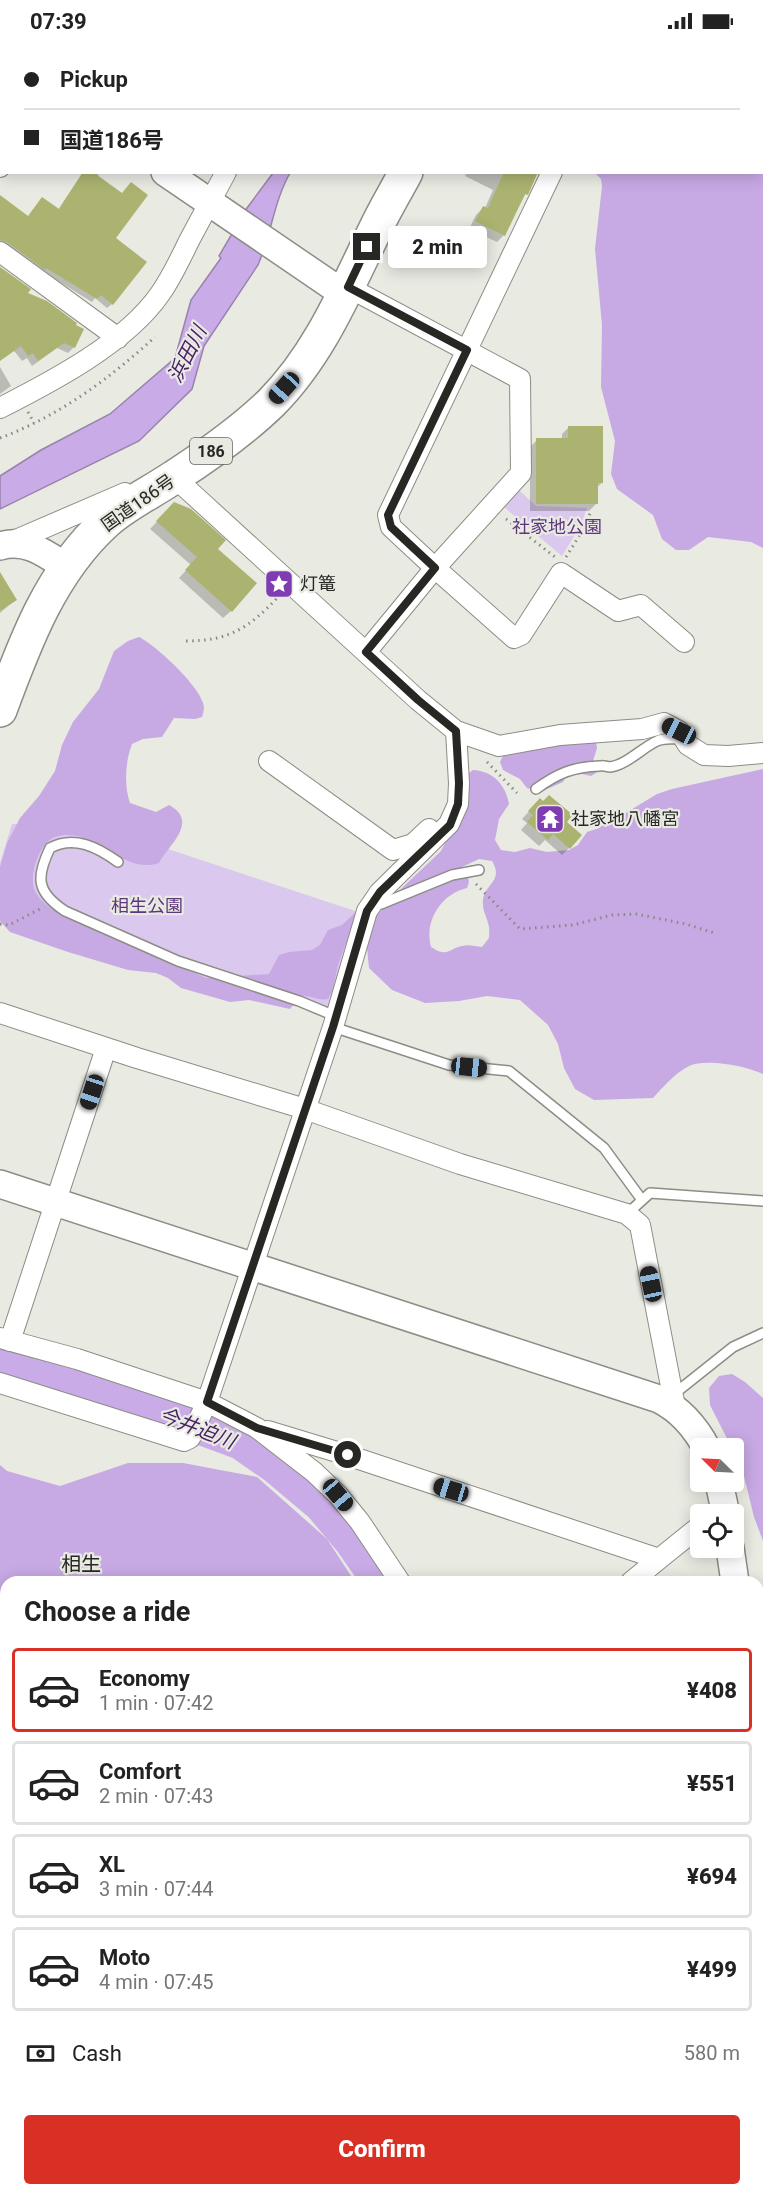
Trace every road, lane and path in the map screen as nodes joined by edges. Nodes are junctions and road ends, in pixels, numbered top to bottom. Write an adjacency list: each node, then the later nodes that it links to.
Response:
1 (168, 174): 5 (street)
2 (225, 174): 5 (street)
3 (405, 174): 7 (highway, 国道186号 / 186)
4 (551, 174): 10 (street)
5 (212, 206): 7 (street); 9 (street)
6 (0, 252): 9 (street)
7 (339, 288): 10 (street); 13 (highway, 国道186号 / 186)
8 (155, 337): 12 (path)
9 (118, 338): 11 (street)
10 (467, 350): 14 (street); 18 (street)
11 (0, 408)
12 (0, 438)
13 (174, 477): 16 (street); 17 (highway, 国道186号 / 186); 19 (street)
14 (491, 507): 15 (path); 18 (street)
15 (591, 511)
16 (4, 545): 17 (street)
17 (66, 567): 23 (highway, 国道186号 / 186)
18 (435, 568): 21 (street); 22 (street)
19 (292, 583): 20 (path); 22 (street)
20 (186, 641)
21 (684, 642)
22 (366, 652): 24 (street)
23 (0, 710)
24 (456, 731): 25 (street); 28 (street)
25 (685, 740): 26 (street); 29 (lane)
26 (763, 753)
27 (268, 761): 28 (street)
28 (459, 783): 33 (street)
29 (536, 789)
30 (118, 862): 32 (lane)
31 (479, 870): 33 (lane); 35 (path)
32 (52, 902): 34 (path); 37 (lane)
33 (373, 903): 37 (street)
34 (0, 924)
35 (717, 934)
36 (0, 1013): 38 (street)
37 (334, 1022): 39 (street); 41 (lane)
38 (106, 1048): 39 (street); 43 (street)
39 (305, 1109): 44 (street); 45 (street)
40 (0, 1184): 43 (street)
41 (642, 1200): 42 (lane); 44 (lane)
42 (763, 1201)
43 (57, 1203): 45 (street); 47 (street)
44 (627, 1214): 49 (street)
45 (251, 1266): 49 (street); 50 (street)
46 (763, 1334): 49 (lane)
47 (5, 1340): 50 (street)
48 (0, 1383): 50 (street)
49 (674, 1401): 52 (street)
50 (205, 1408): 51 (street)
51 (257, 1428): 55 (street); 56 (street)
52 (701, 1438)
53 (690, 1534): 55 (street)
54 (731, 1558): 58 (street)
55 (659, 1559): 57 (street)
56 (396, 1576)
57 (638, 1576)
58 (734, 1576)

